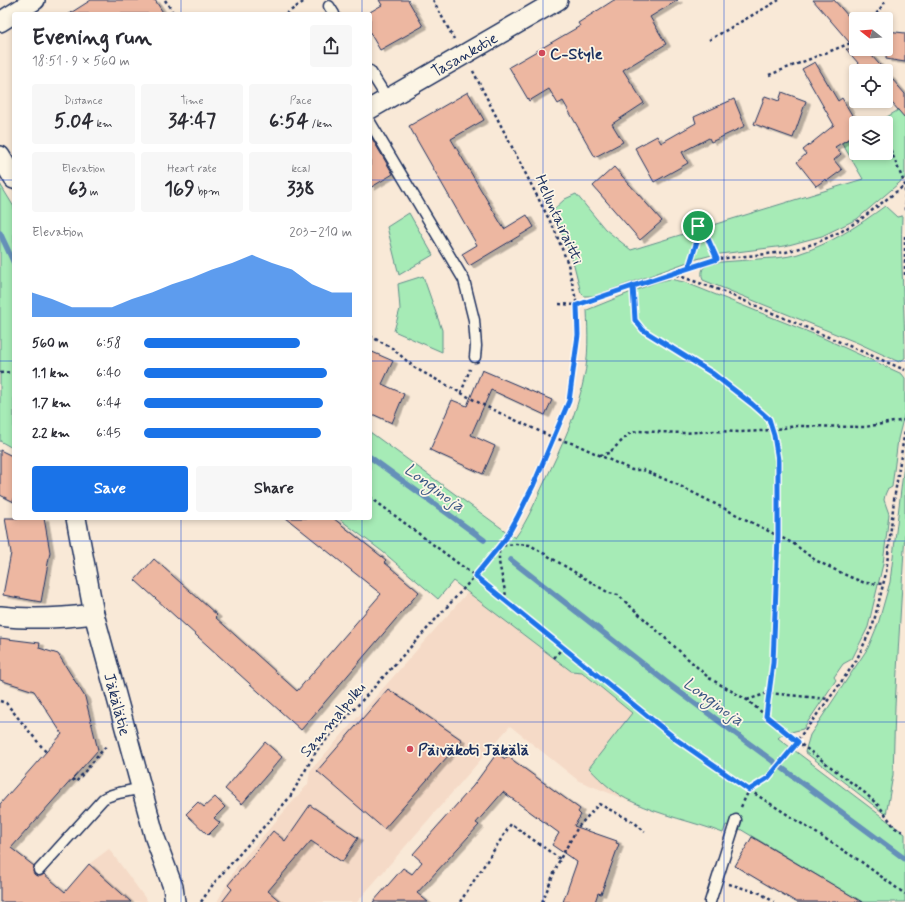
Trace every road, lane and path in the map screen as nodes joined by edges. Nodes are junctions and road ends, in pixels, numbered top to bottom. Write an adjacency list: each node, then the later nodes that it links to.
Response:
1 (35, 0): 8 (street)
2 (165, 0): 9 (path)
3 (306, 0): 10 (path)
4 (433, 0): 14 (path)
5 (558, 0): 20 (street, Tasankotie)
6 (780, 0): 15 (path)
7 (886, 0): 11 (path)
8 (16, 12)
9 (173, 12)
10 (289, 12)
11 (878, 12)
12 (12, 14): 13 (street)
13 (0, 22)
14 (453, 36)
15 (709, 40)
16 (849, 44): 19 (path)
17 (372, 74): 20 (lane)
18 (475, 74): 37 (path, Helluntairaitti)
19 (768, 75)
20 (387, 98): 21 (street, Tasankotie)
21 (372, 108)
22 (372, 125): 39 (lane)
23 (0, 156): 25 (street)
24 (893, 156): 26 (path)
25 (12, 176)
26 (905, 185): 28 (path); 31 (path)
27 (696, 212): 29 (path)
28 (905, 212)
29 (698, 226): 31 (path); 32 (path)
30 (905, 236): 34 (path)
31 (717, 259): 32 (path)
32 (689, 267): 33 (path)
33 (671, 272): 35 (path); 40 (path)
34 (905, 275)
35 (633, 286): 37 (path); 45 (path)
36 (559, 304): 37 (path)
37 (577, 305): 47 (path, Helluntairaitti)
38 (372, 337): 43 (path)
39 (475, 357): 43 (path)
40 (905, 370)
41 (12, 372): 42 (path)
42 (0, 373)
43 (461, 393): 47 (path)
44 (905, 420): 45 (path)
45 (772, 430): 48 (path); 51 (path)
46 (905, 430): 54 (path)
47 (554, 438): 48 (path); 52 (path, Helluntairaitti)
48 (599, 455): 51 (path)
49 (372, 499): 53 (path)
50 (76, 520): 56 (street, Jäkälätie)
51 (778, 537): 54 (path); 60 (path)
52 (499, 546): 53 (path, Helluntairaitti); 55 (path); 62 (path)
53 (475, 576): 55 (path); 80 (path, Sammalpolku)
54 (884, 584): 61 (path)
55 (507, 602): 58 (path)
56 (94, 614): 57 (street); 69 (street, Jäkälätie)
57 (0, 616)
58 (563, 647): 59 (path); 70 (path)
59 (554, 658)
60 (768, 693): 61 (path); 62 (path); 64 (path)
61 (829, 699): 65 (path)
62 (747, 700): 64 (path)
63 (0, 701): 67 (path)
64 (766, 716): 65 (path)
65 (798, 742): 70 (path); 73 (path)
66 (107, 746): 68 (path)
67 (46, 752)
68 (72, 779)
69 (141, 788): 75 (lane); 77 (street, Jäkälätie)
70 (749, 790): 71 (path); 78 (path)
71 (736, 820): 76 (lane)
72 (645, 832): 74 (path)
73 (904, 833)
74 (560, 859): 81 (path); 82 (path)
75 (39, 870)
76 (717, 880): 83 (lane); 84 (path)
77 (174, 894): 79 (street, Jäkälätie)
78 (905, 894)
79 (188, 902)
80 (201, 902)
81 (460, 902)
82 (542, 902)
83 (710, 902)
84 (774, 902)

